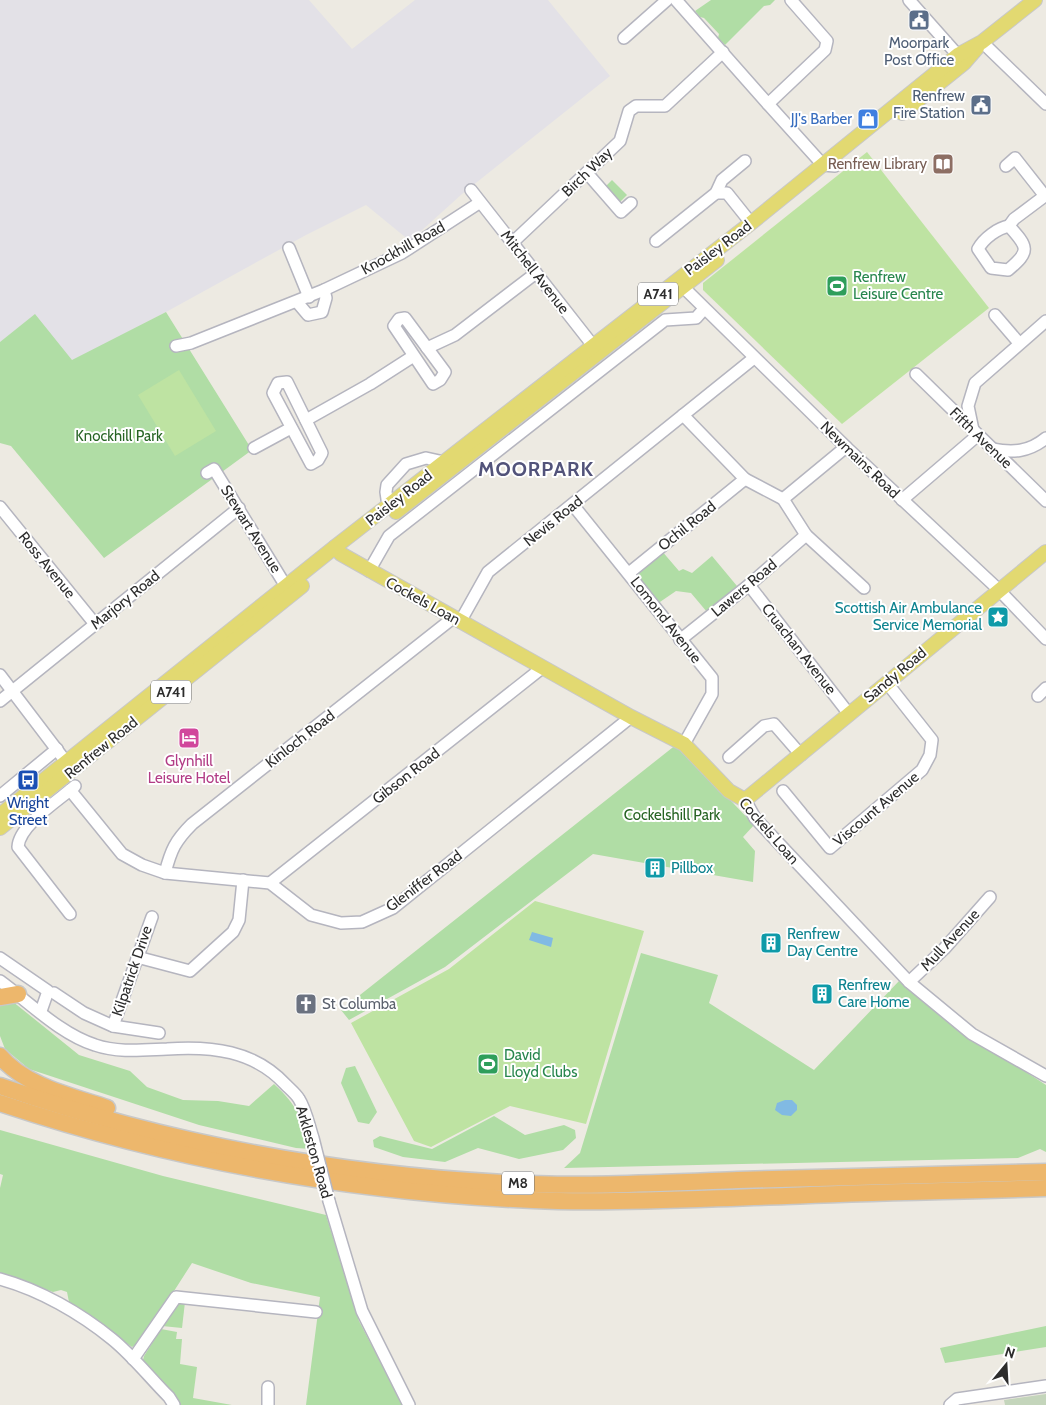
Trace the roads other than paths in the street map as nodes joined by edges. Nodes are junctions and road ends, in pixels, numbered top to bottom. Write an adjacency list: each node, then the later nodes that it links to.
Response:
1 (667, 0): 6 (street)
2 (676, 0): 8 (street)
3 (791, 0): 10 (street)
4 (910, 0): 9 (street)
5 (1035, 0): 7 (main road, Paisley Road / A741)
6 (624, 38)
7 (982, 42): 9 (main road, Paisley Road / A741); 11 (street)
8 (723, 52): 10 (street); 15 (street, Birch Way)
9 (961, 59): 13 (main road, Paisley Road / A741)
10 (768, 104): 13 (street)
11 (1046, 104)
12 (745, 161): 17 (street)
13 (829, 165): 21 (main road, Paisley Road / A741); 27 (main road, Paisley Road / A741)
14 (1006, 166): 18 (street)
15 (587, 173): 20 (street); 24 (street, Birch Way)
16 (471, 190): 19 (street, Mitchell Avenue)
17 (716, 193): 21 (street); 23 (street)
18 (1045, 195): 22 (street)
19 (479, 203): 24 (street, Mitchell Avenue); 28 (street, Knockhill Road)
20 (631, 203)
21 (751, 223): 27 (main road, Paisley Road / A741)
22 (1010, 226)
23 (656, 240)
24 (512, 243): 26 (street, Mitchell Avenue)
25 (289, 248): 29 (street)
26 (536, 273): 36 (street); 37 (street, Mitchell Avenue)
27 (679, 284): 31 (street, Newmains Road); 37 (main road, Paisley Road / A741)
28 (324, 290): 29 (street, Knockhill Road); 30 (street)
29 (309, 297): 30 (street, Knockhill Road)
30 (297, 302): 35 (street, Knockhill Road)
31 (704, 309): 39 (street, Newmains Road); 62 (street, Paisley Road)
32 (995, 315): 34 (street)
33 (1046, 321): 34 (street)
34 (1019, 343): 44 (street)
35 (176, 346)
36 (426, 348): 38 (street); 38 (street); 38 (street)
37 (596, 350): 49 (main road, Paisley Road / A741); 60 (main road, Paisley Road / A741)
38 (413, 357): 42 (street)
39 (754, 358): 41 (street, Nevis Road); 47 (street, Newmains Road)
40 (916, 374): 44 (street, Fifth Avenue)
41 (684, 415): 51 (street); 56 (street, Nevis Road)
42 (306, 420): 43 (street); 43 (street); 43 (street)
43 (291, 427): 46 (street)
44 (975, 433): 48 (street, Fifth Avenue); 53 (street)
45 (1046, 438): 48 (street)
46 (254, 448)
47 (846, 448): 52 (street); 53 (street, Newmains Road)
48 (992, 449): 54 (street, Fifth Avenue)
49 (444, 462): 55 (main road, Paisley Road / A741); 55 (street)
50 (207, 473): 58 (street, Stewart Avenue)
51 (746, 479): 52 (street); 63 (street, Ochil Road)
52 (783, 499): 59 (street)
53 (902, 500): 66 (street, Newmains Road)
54 (1046, 501)
55 (388, 506): 60 (main road, Paisley Road / A741)
56 (573, 506): 63 (street, Lomond Avenue); 68 (street, Nevis Road)
57 (0, 507): 69 (street, Ross Avenue)
58 (239, 508): 67 (street, Stewart Avenue); 69 (street, Marjory Road)
59 (806, 535): 64 (street, Lawers Road); 65 (street)
60 (338, 551): 62 (main road, Cockels Loan); 67 (main road, Renfrew Road / A741)
61 (1046, 552): 66 (main road, Sandy Road)
62 (369, 571): 68 (main road, Cockels Loan)
63 (629, 573): 71 (street, Lomond Avenue)
64 (749, 585): 71 (street, Lawers Road); 77 (street, Cruachan Avenue)
65 (864, 588)
66 (998, 589): 70 (street, Newmains Road); 74 (main road, Sandy Road)
67 (289, 591): 83 (main road, Renfrew Road / A741)
68 (456, 620): 72 (main road, Cockels Loan); 89 (street, Kinloch Road)
69 (95, 624): 75 (street, Marjory Road)
70 (1046, 639)
71 (680, 640): 79 (street, Lomond Avenue)
72 (542, 668): 78 (main road, Cockels Loan); 91 (street, Gibson Road)
73 (0, 675): 75 (street)
74 (887, 683): 77 (main road, Sandy Road); 84 (street, Viscount Avenue)
75 (12, 691): 76 (street, Marjory Road); 80 (street)
76 (0, 701)
77 (849, 714): 81 (main road, Sandy Road)
78 (631, 718): 79 (main road, Cockels Loan); 91 (street, Gleniffer Road)
79 (684, 744): 86 (main road, Cockels Loan)
80 (57, 750): 83 (street); 85 (street, Renfrew Road)
81 (801, 755): 82 (street); 86 (main road, Sandy Road)
82 (729, 757)
83 (69, 766): 87 (main road, Renfrew Road / A741); 88 (main road, Renfrew Road / A741)
84 (783, 791)
85 (0, 796)
86 (746, 800): 98 (street, Cockels Loan)
87 (0, 815)
88 (0, 828)
89 (166, 873): 90 (street); 93 (street)
90 (243, 880): 91 (street); 95 (street)
91 (270, 883)
92 (990, 897): 98 (street, Mull Avenue)
93 (70, 914)
94 (152, 917): 95 (street, Kilpatrick Drive)
95 (137, 957): 103 (street, Kilpatrick Drive)
96 (0, 958): 102 (street)
97 (0, 981): 99 (street, Arkleston Road)
98 (909, 982): 106 (street, Cockels Loan)
99 (18, 994): 101 (highway); 102 (street, Arkleston Road)
100 (54, 994): 103 (street)
101 (0, 997)
102 (41, 1012): 121 (street, Arkleston Road, bridge)
103 (113, 1026): 104 (street)
104 (159, 1033)
105 (0, 1056): 111 (highway)
106 (1046, 1076)
107 (0, 1086): 111 (highway, M8)
108 (0, 1103): 110 (highway, M8)
109 (0, 1108): 110 (highway)
110 (109, 1135): 113 (highway, M8)
111 (224, 1147): 112 (highway, M8)
112 (1046, 1172)
113 (1046, 1188)
114 (0, 1279): 116 (street)
115 (316, 1312): 116 (street)
116 (133, 1359): 119 (street)
117 (1046, 1386): 122 (street)
118 (268, 1387): 120 (street)
119 (168, 1402)
120 (268, 1405)
121 (409, 1405)
122 (950, 1405)

